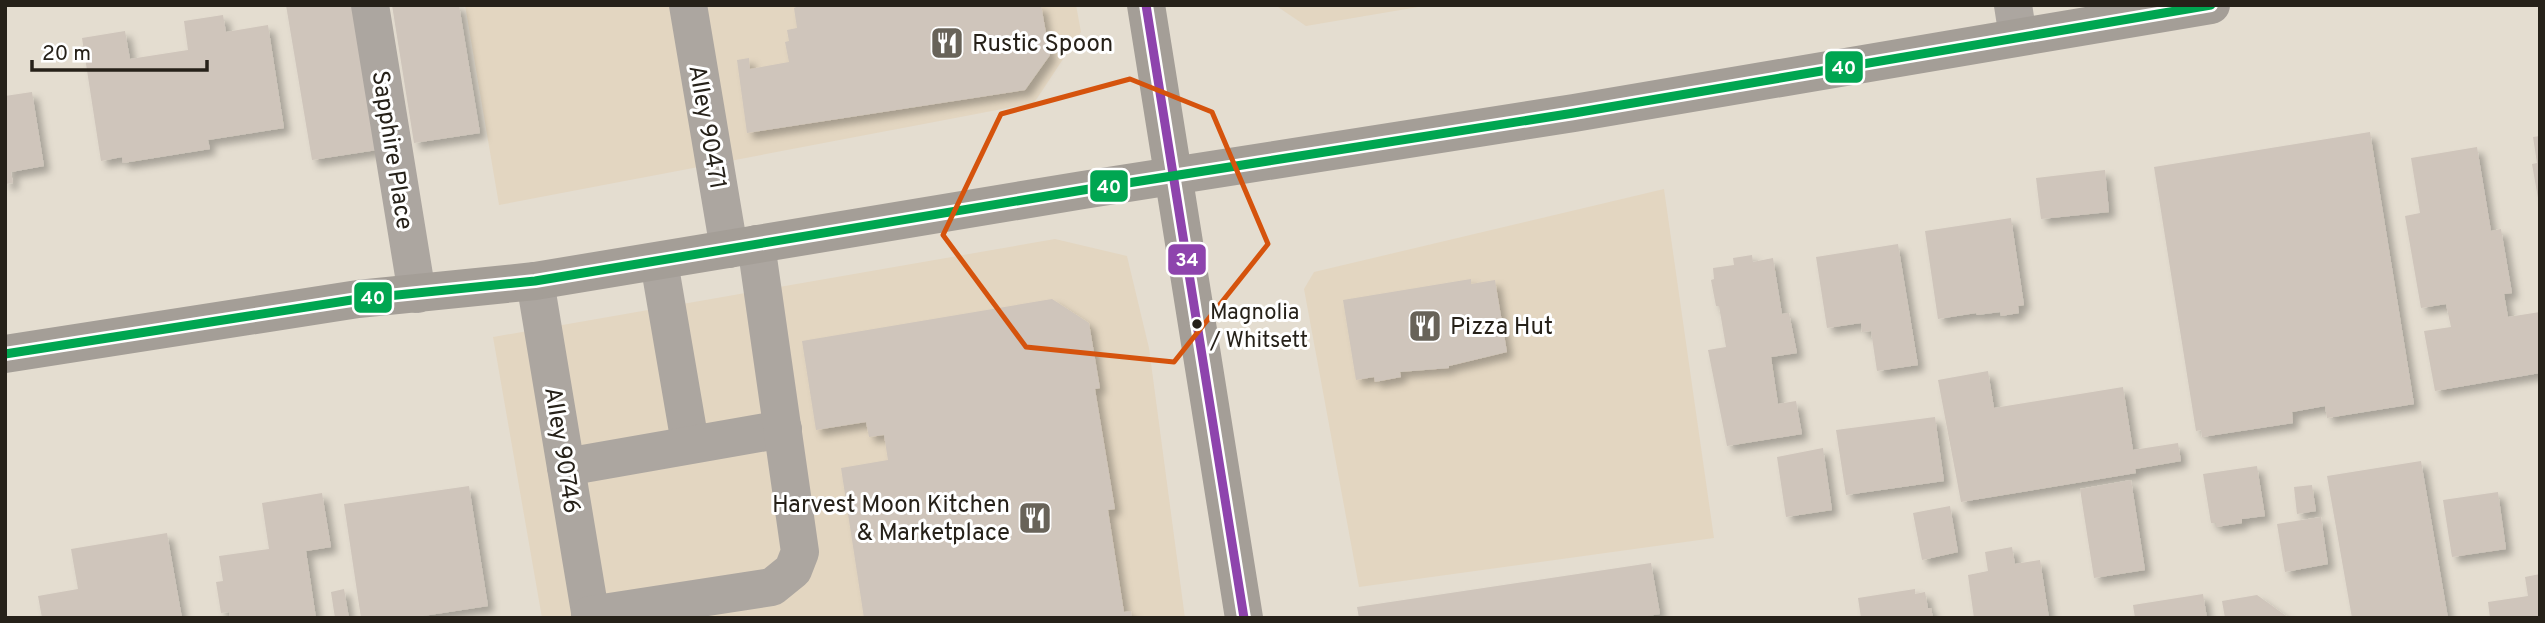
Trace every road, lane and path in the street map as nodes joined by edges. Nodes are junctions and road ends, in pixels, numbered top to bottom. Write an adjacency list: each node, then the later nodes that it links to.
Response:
1 (370, 5): 10 (lane, Sapphire Place)
2 (688, 5): 7 (lane, Alley 90471)
3 (1146, 5): 6 (main road)
4 (2211, 5): 5 (main road)
5 (2015, 21): 6 (main road)
6 (1173, 176): 7 (main road); 16 (main road)
7 (742, 247): 8 (main road); 12 (lane, Alley 90471)
8 (659, 262): 9 (main road); 13 (lane)
9 (536, 281): 10 (main road); 14 (lane, Alley 90746)
10 (416, 294): 11 (main road)
11 (5, 354)
12 (783, 429): 13 (lane); 15 (lane, Alley 90471)
13 (690, 443): 14 (lane)
14 (566, 467): 15 (lane, Alley 90746)
15 (590, 616)
16 (1244, 618)

